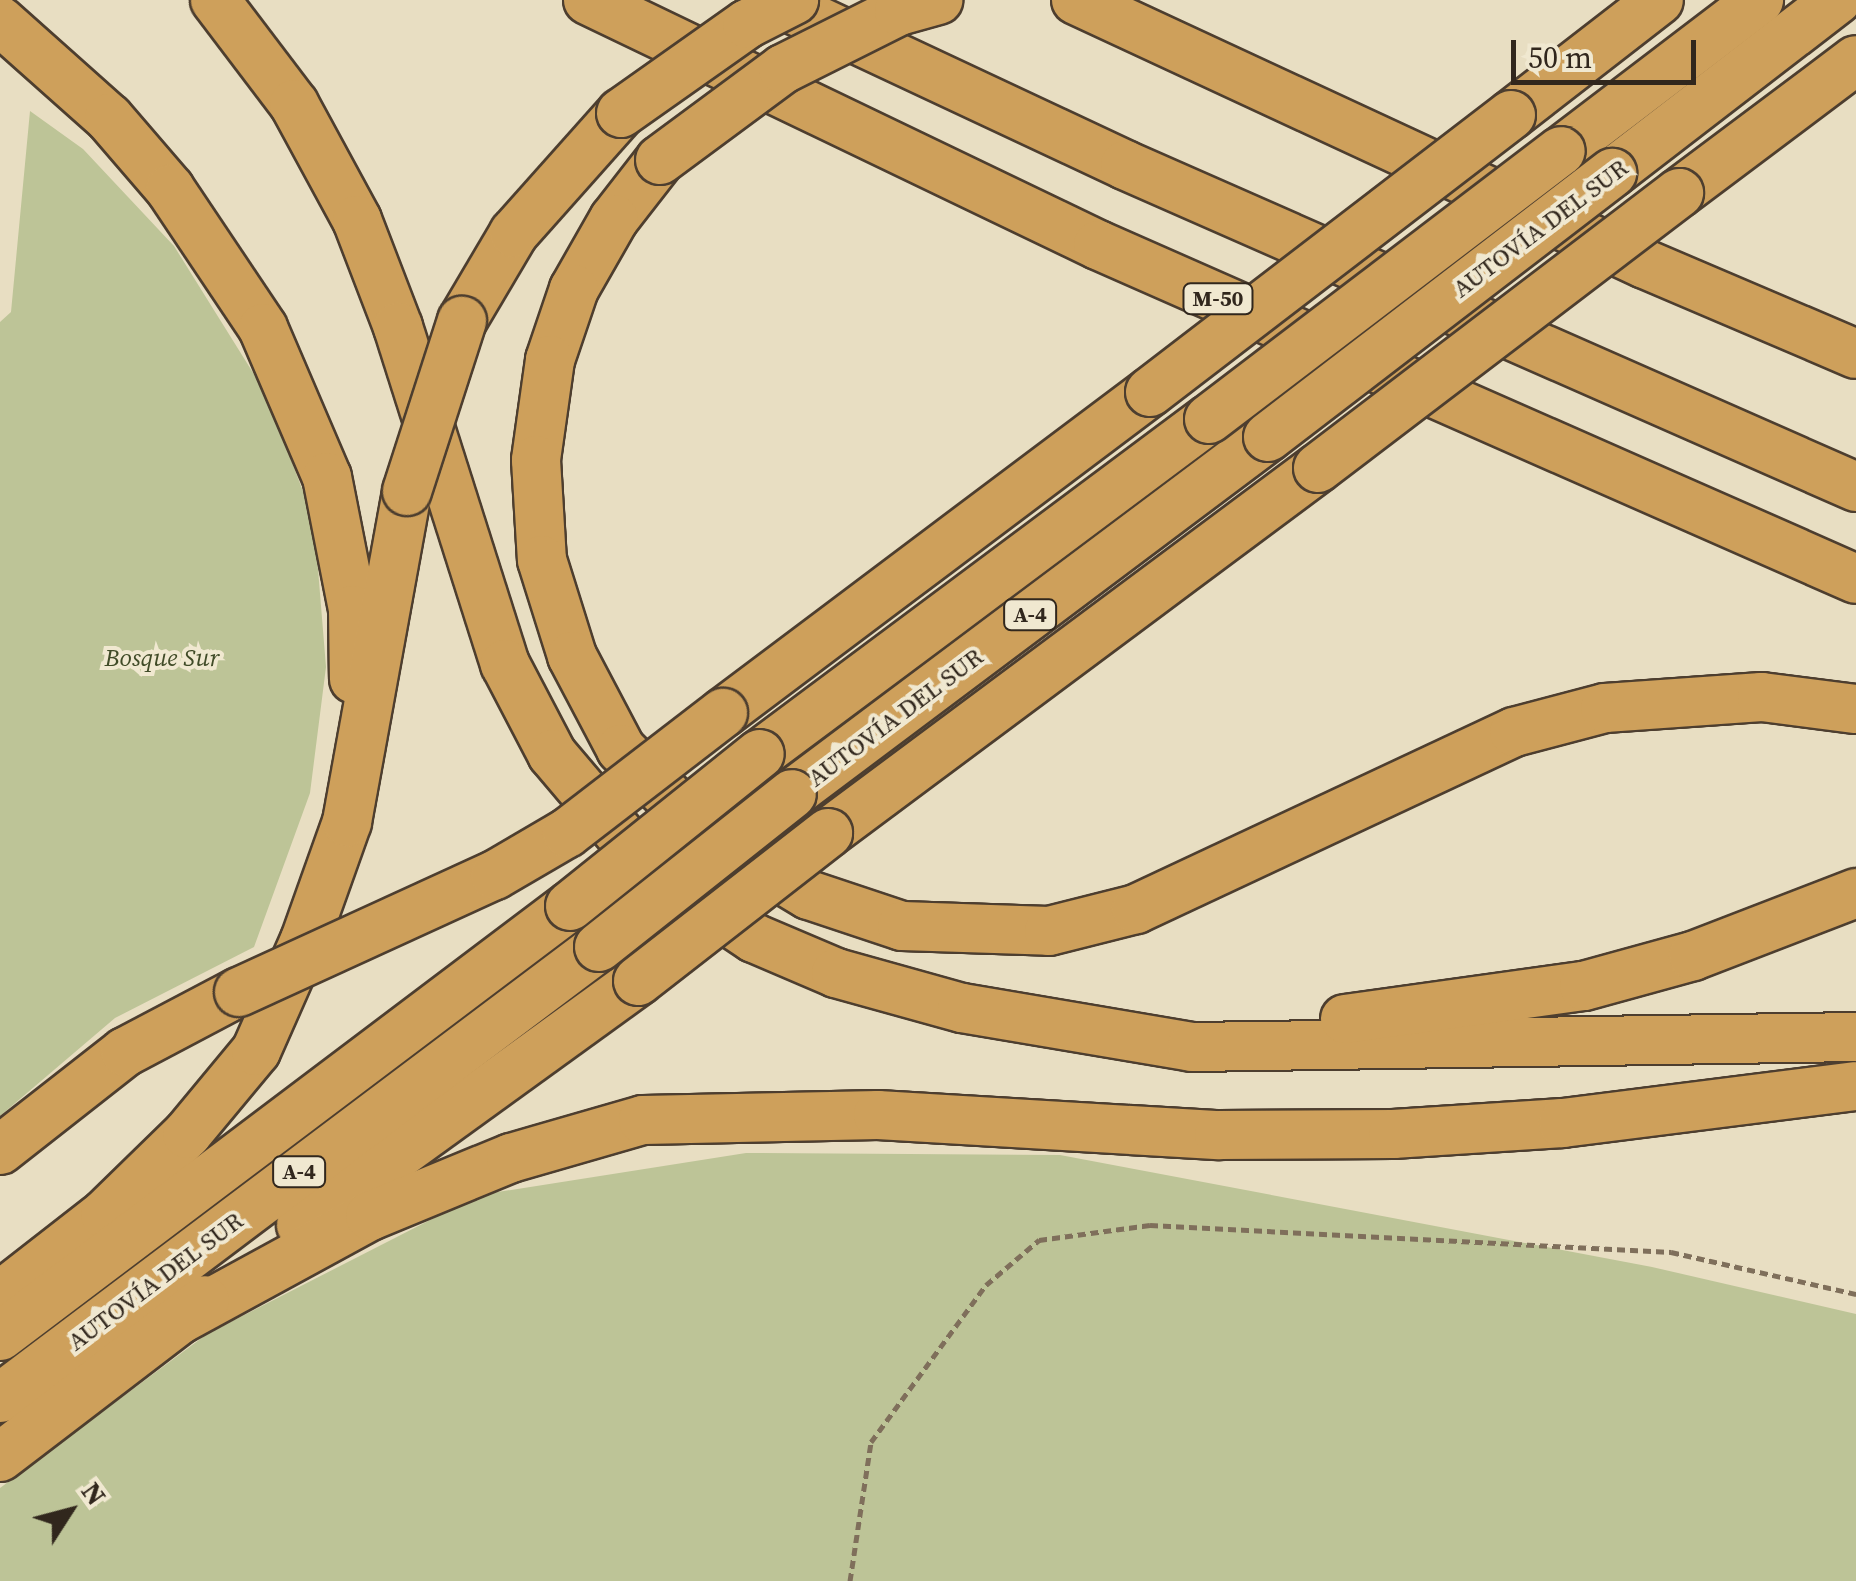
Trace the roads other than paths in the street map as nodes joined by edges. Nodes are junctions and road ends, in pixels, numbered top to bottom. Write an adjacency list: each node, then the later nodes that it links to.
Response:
1 (216, 0): 24 (highway)
2 (588, 0): 20 (highway, M-50)
3 (773, 0): 19 (highway)
4 (794, 0): 22 (highway, bridge)
5 (938, 0): 21 (highway, bridge)
6 (1076, 0): 16 (highway)
7 (1658, 0): 27 (highway, bridge)
8 (1759, 0): 30 (highway, AUTOVÍA DEL SUR / A-4, bridge)
9 (1837, 0): 31 (highway, AUTOVÍA DEL SUR / A-4, bridge)
10 (0, 21): 15 (highway)
11 (0, 52): 15 (highway)
12 (1856, 60): 14 (highway)
13 (1856, 74): 14 (highway)
14 (1779, 118): 29 (highway, bridge)
15 (170, 188): 22 (highway)
16 (1645, 264): 17 (highway); 18 (highway)
17 (1856, 354)
18 (1856, 365)
19 (1856, 486)
20 (1856, 579)
21 (1856, 709)
22 (356, 757): 28 (highway)
23 (1856, 894): 24 (highway)
24 (962, 1008): 25 (highway)
25 (1856, 1038)
26 (1856, 1086): 29 (highway)
27 (0, 1150)
28 (0, 1296)
29 (179, 1320): 32 (highway)
30 (0, 1336)
31 (0, 1398)
32 (0, 1458)

